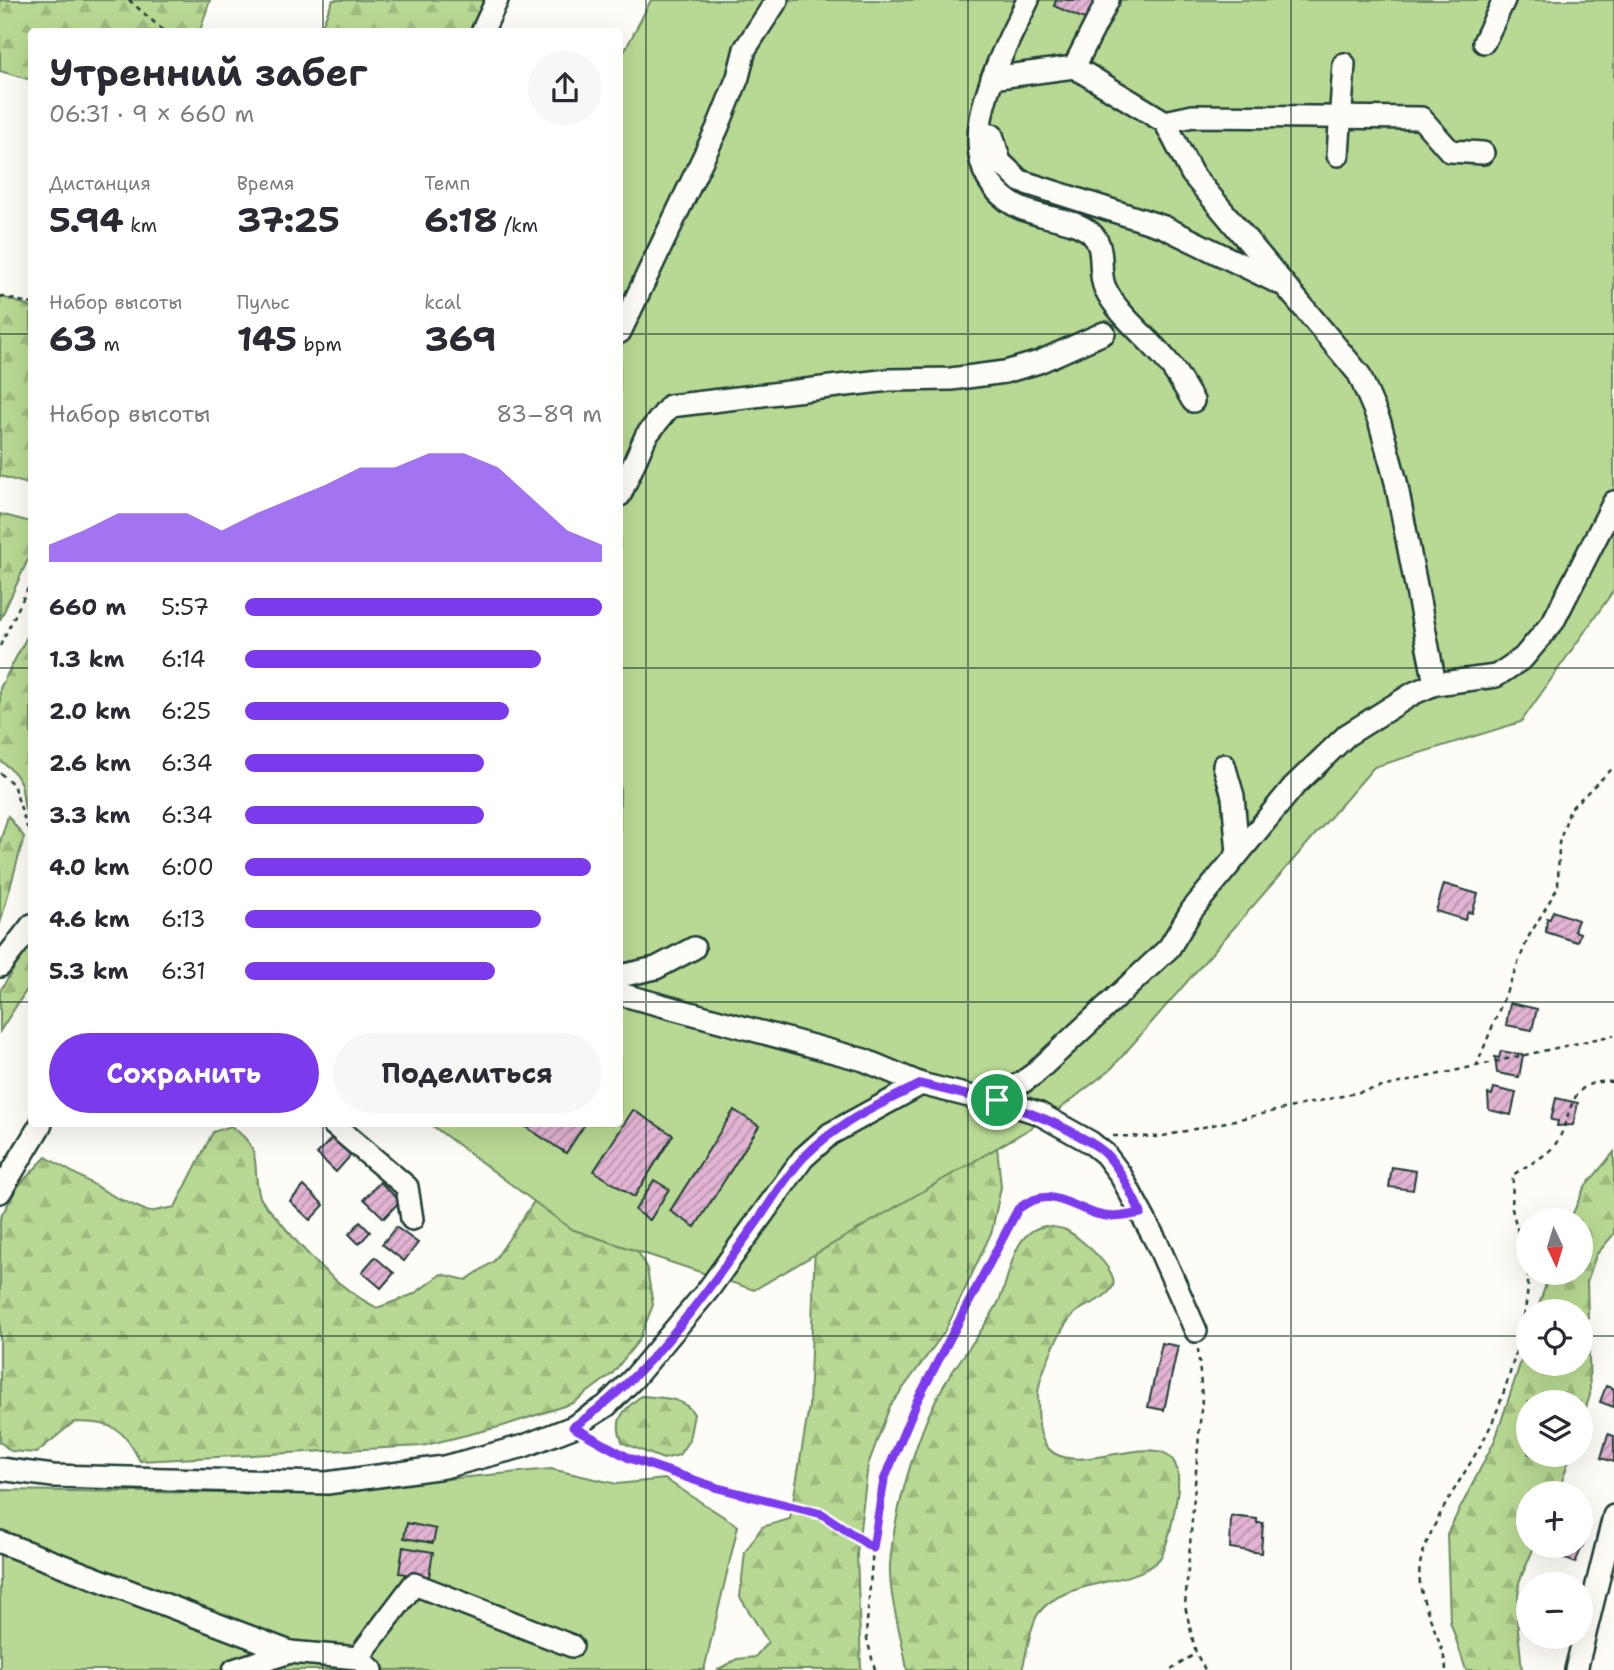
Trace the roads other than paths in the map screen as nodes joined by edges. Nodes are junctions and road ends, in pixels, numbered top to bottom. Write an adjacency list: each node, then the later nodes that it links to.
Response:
1 (497, 0): 6 (street)
2 (776, 0): 16 (street)
3 (1028, 0): 10 (street)
4 (1108, 0): 9 (street)
5 (1504, 0): 7 (street)
6 (484, 28)
7 (1484, 42)
8 (1343, 64): 11 (street)
9 (1074, 67): 10 (street); 12 (street)
10 (999, 77): 15 (street); 18 (street)
11 (1340, 117): 12 (street); 13 (street); 14 (street)
12 (1165, 122): 15 (street)
13 (1483, 153)
14 (1338, 155)
15 (1286, 286): 21 (street)
16 (623, 321)
17 (1104, 333): 19 (street)
18 (1193, 401)
19 (623, 488)
20 (1614, 502): 21 (street)
21 (1435, 684): 23 (street)
22 (1224, 765): 23 (street)
23 (1238, 853): 30 (street)
24 (28, 930): 26 (street)
25 (694, 948): 27 (street)
26 (0, 966)
27 (623, 975)
28 (623, 996): 29 (street)
29 (921, 1084): 30 (street); 36 (street)
30 (997, 1100): 35 (street)
31 (39, 1127): 33 (street)
32 (337, 1127): 34 (street)
33 (0, 1192)
34 (412, 1219)
35 (1196, 1331)
36 (0, 1469)
37 (1614, 1516): 43 (street)
38 (0, 1542): 40 (street)
39 (572, 1646): 41 (street)
40 (290, 1652): 41 (street); 42 (street)
41 (365, 1664)
42 (234, 1670)
43 (1576, 1670)

